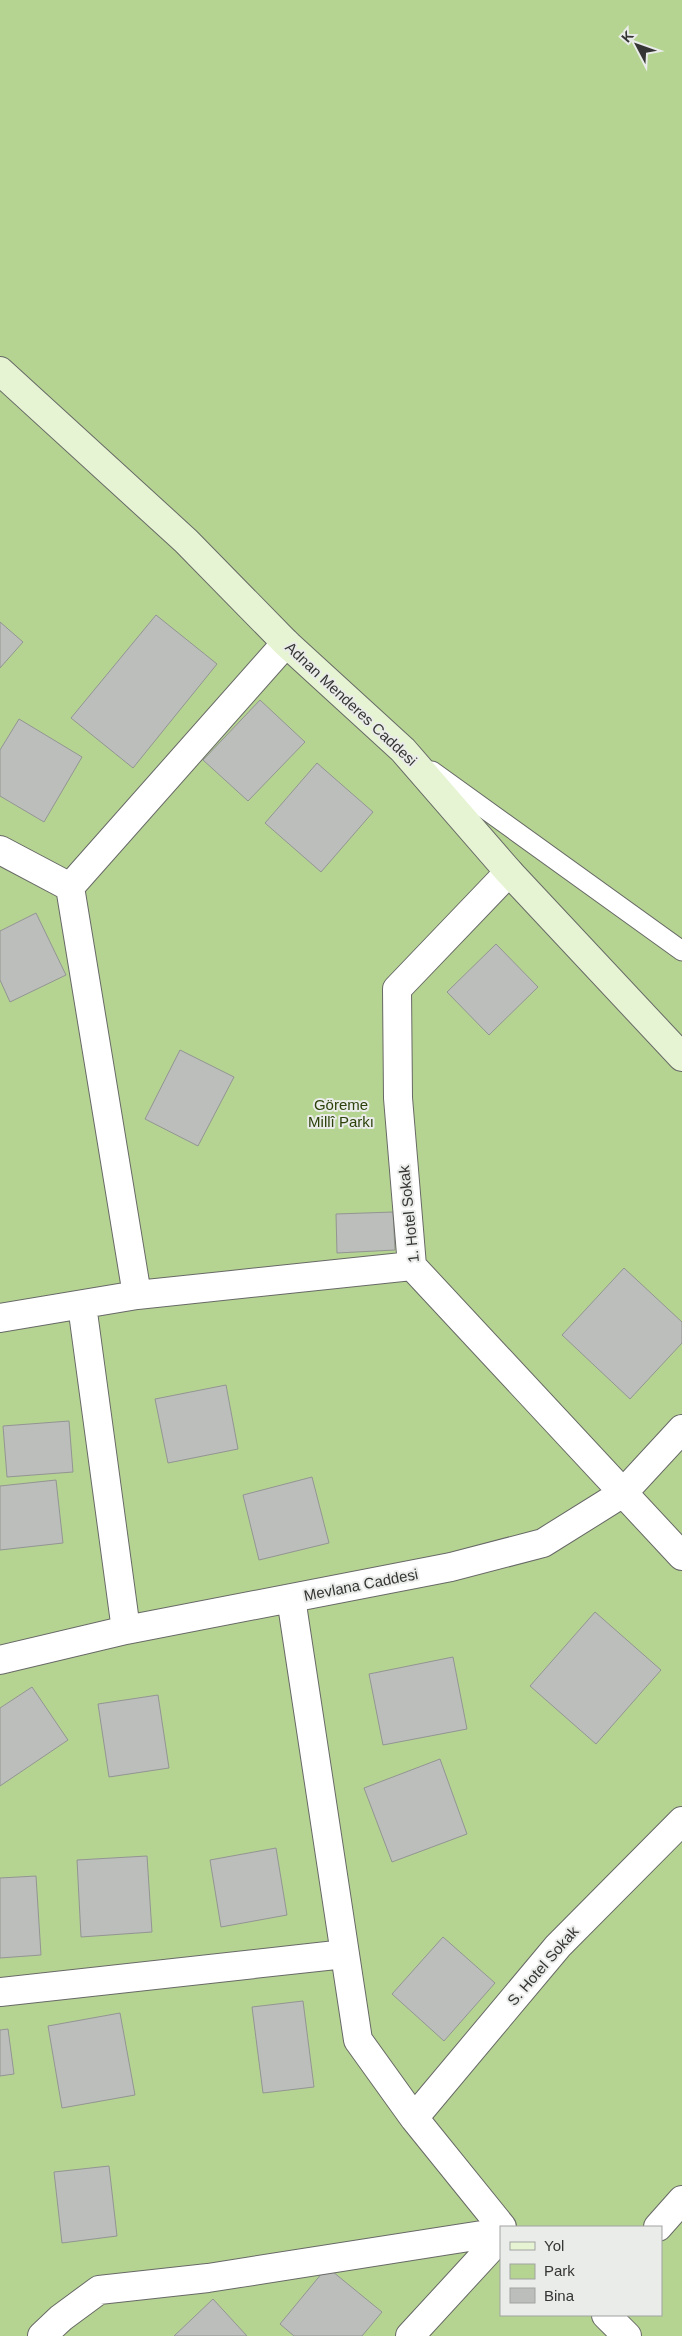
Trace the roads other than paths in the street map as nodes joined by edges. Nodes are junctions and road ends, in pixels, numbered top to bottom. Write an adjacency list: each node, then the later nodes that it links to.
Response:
1 (0, 371): 2 (street, Adnan Menderes Caddesi)
2 (286, 643): 3 (street, Adnan Menderes Caddesi); 6 (street)
3 (403, 750): 5 (street, Adnan Menderes Caddesi); 7 (lane)
4 (0, 850): 6 (street)
5 (509, 872): 8 (street, Adnan Menderes Caddesi); 9 (street, 1. Hotel Sokak)
6 (70, 887): 10 (street)
7 (682, 951)
8 (682, 1057)
9 (412, 1266): 10 (street); 14 (street, 1. Hotel Sokak)
10 (137, 1296): 11 (street)
11 (82, 1305): 12 (street); 17 (street)
12 (0, 1318)
13 (682, 1429): 14 (street, Mevlana Caddesi)
14 (623, 1493): 15 (street, 1. Hotel Sokak); 16 (street, Mevlana Caddesi)
15 (682, 1556)
16 (291, 1598): 17 (street, Mevlana Caddesi); 20 (street)
17 (126, 1630): 18 (street, Mevlana Caddesi)
18 (0, 1660)
19 (682, 1821): 22 (street, S. Hotel Sokak)
20 (345, 1954): 21 (street); 22 (street)
21 (0, 1992)
22 (414, 2118): 24 (street)
23 (682, 2200): 25 (street)
24 (501, 2226)
25 (659, 2226)
26 (500, 2232): 29 (street)
27 (500, 2238): 30 (street)
28 (607, 2316): 31 (street)
29 (42, 2336)
30 (410, 2336)
31 (627, 2336)

